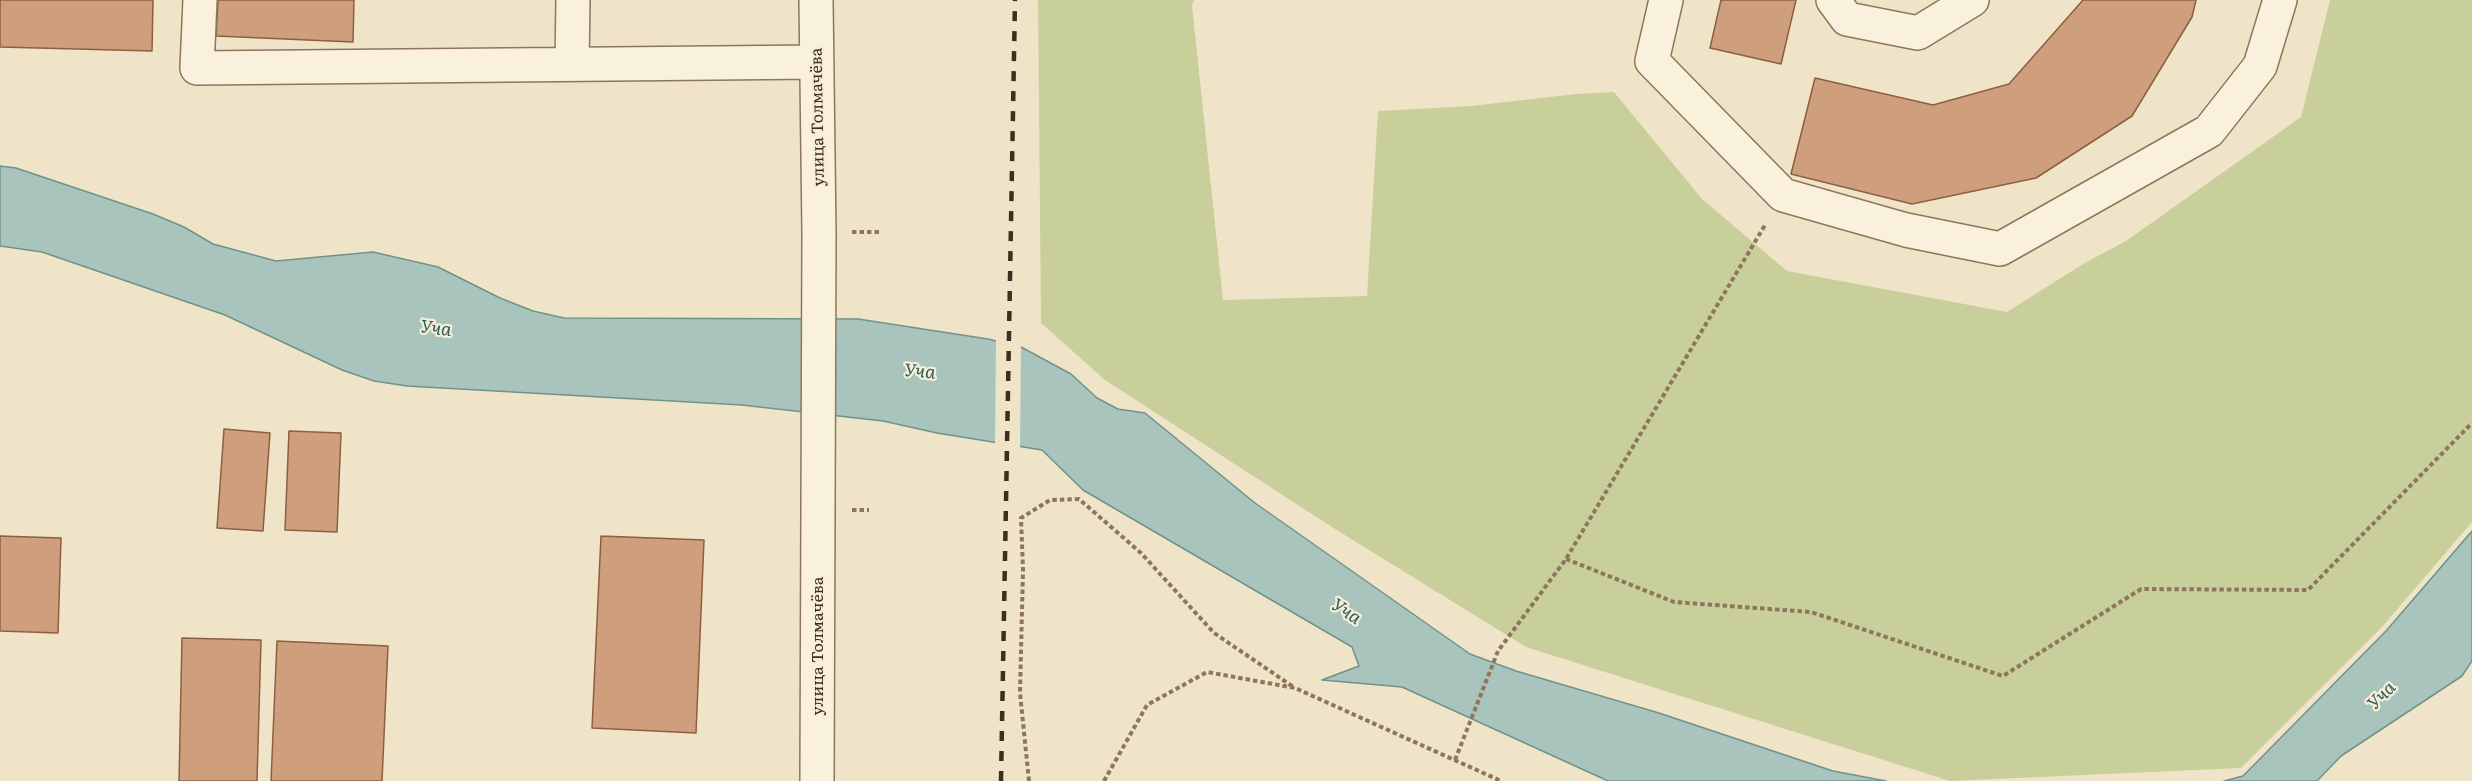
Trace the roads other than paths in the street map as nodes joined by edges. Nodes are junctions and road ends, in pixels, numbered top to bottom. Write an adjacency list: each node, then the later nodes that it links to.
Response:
1 (200, 0): 9 (street)
2 (573, 0): 9 (street)
3 (816, 0): 8 (street, улица Толмачёва)
4 (1666, 0): 7 (street)
5 (1833, 0): 6 (street)
6 (1972, 0)
7 (2280, 0)
8 (817, 62): 9 (street); 10 (street, улица Толмачёва)
9 (572, 64)
10 (817, 781)

